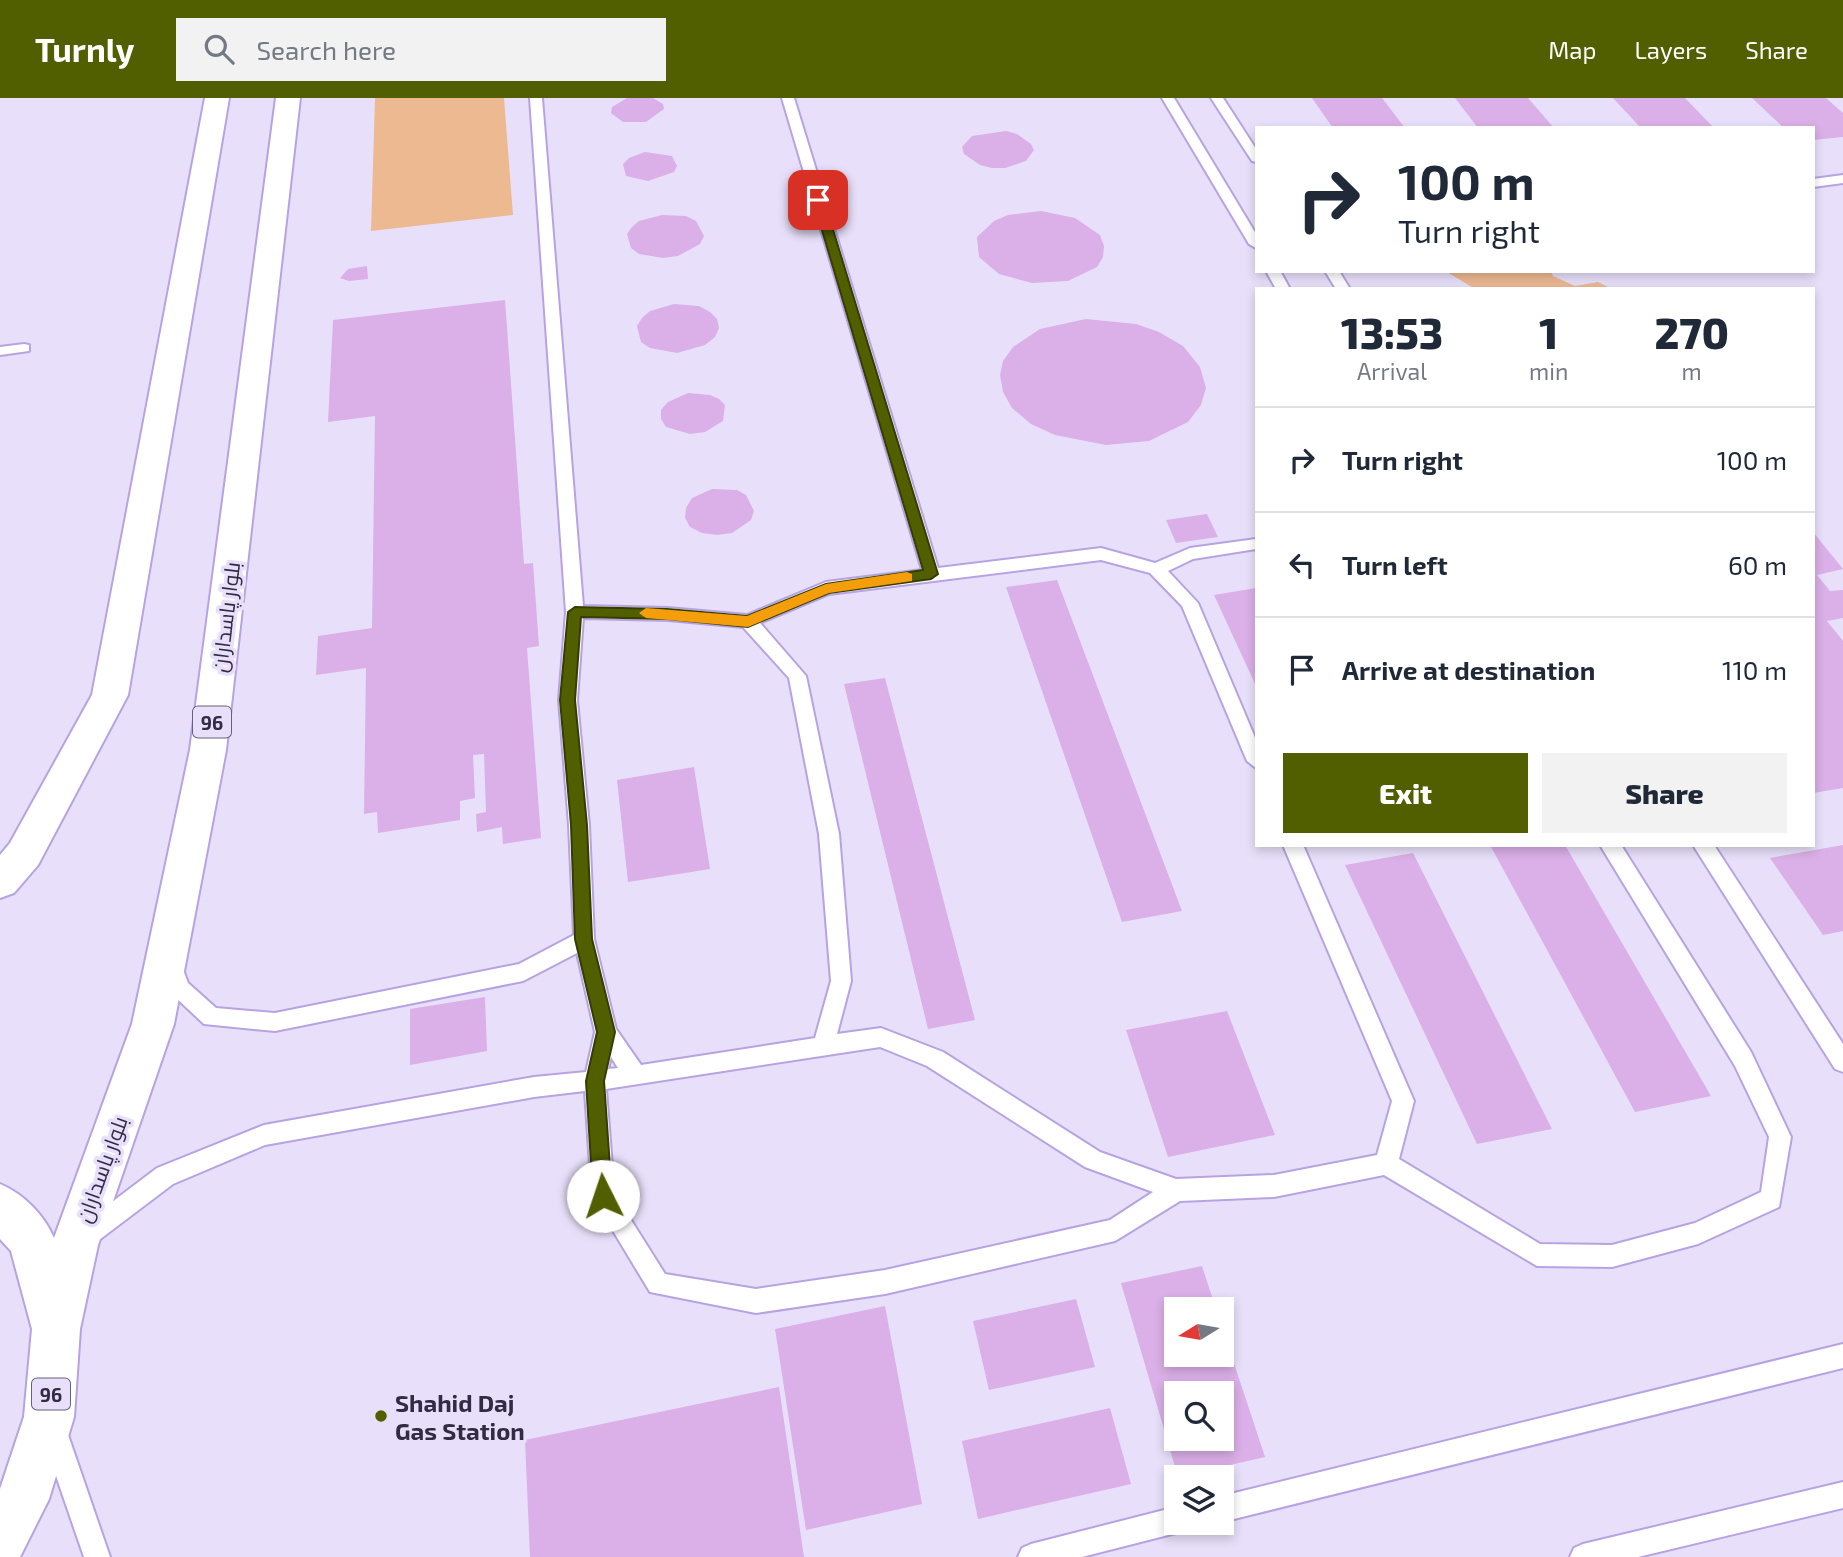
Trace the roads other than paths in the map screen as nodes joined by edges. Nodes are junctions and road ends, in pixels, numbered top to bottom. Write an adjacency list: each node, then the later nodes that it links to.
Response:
1 (217, 98): 22 (highway)
2 (288, 98): 24 (highway, بلوار پاسداران / 96)
3 (536, 98): 16 (lane)
4 (788, 98): 15 (lane)
5 (1168, 98): 10 (lane)
6 (1217, 98): 7 (lane)
7 (1255, 156)
8 (1843, 179): 9 (lane)
9 (1815, 183)
10 (1255, 242)
11 (24, 348): 12 (lane)
12 (0, 351)
13 (1255, 544): 14 (lane)
14 (1156, 569): 15 (lane); 18 (lane)
15 (931, 574): 17 (lane)
16 (575, 612): 17 (lane); 23 (lane)
17 (748, 621): 26 (lane)
18 (1255, 759)
19 (1294, 847): 30 (lane)
20 (1611, 847): 30 (lane)
21 (1704, 847): 27 (lane)
22 (0, 883)
23 (584, 939): 24 (lane); 25 (lane)
24 (168, 951): 33 (highway, بلوار پاسداران / 96)
25 (606, 1032): 28 (lane); 29 (lane)
26 (824, 1044): 28 (lane); 31 (lane)
27 (1843, 1062)
28 (636, 1076): 29 (lane)
29 (595, 1081): 31 (lane); 33 (lane)
30 (1386, 1164): 31 (lane)
31 (1176, 1190)
32 (0, 1206): 34 (highway, 96)
33 (75, 1244): 34 (highway, بلوار پاسداران / 96)
34 (56, 1329): 36 (highway, 96)
35 (1843, 1356): 38 (lane)
36 (49, 1417): 40 (highway, 96); 41 (lane)
37 (1843, 1495): 43 (lane)
38 (1234, 1506)
39 (1164, 1523): 42 (lane)
40 (0, 1542)
41 (97, 1557)
42 (1031, 1557)
43 (1583, 1557)

